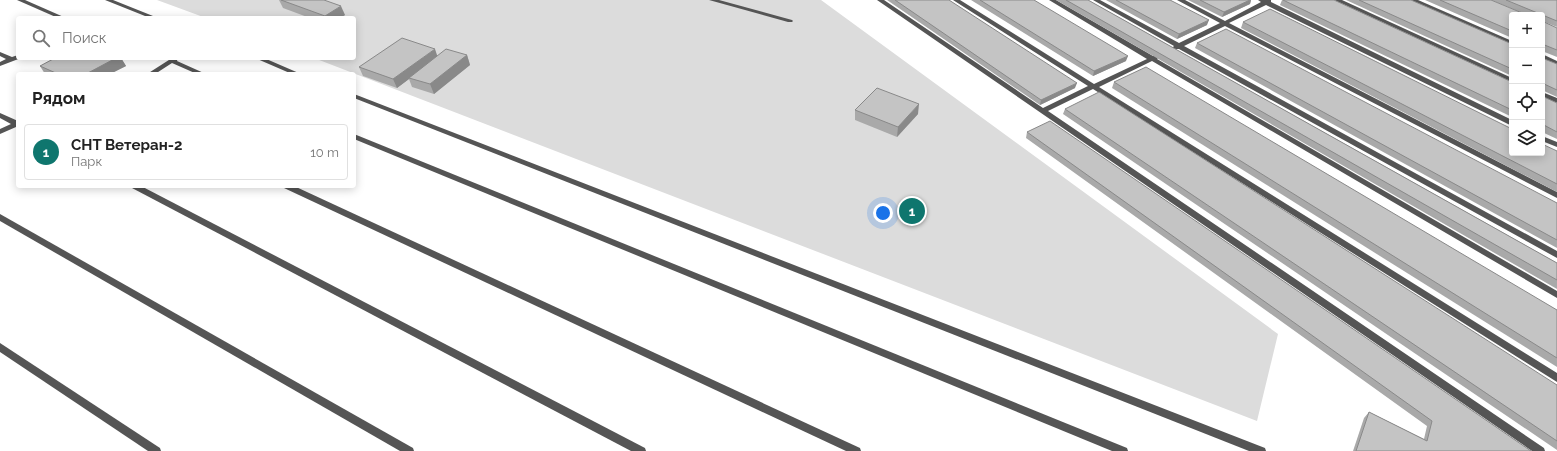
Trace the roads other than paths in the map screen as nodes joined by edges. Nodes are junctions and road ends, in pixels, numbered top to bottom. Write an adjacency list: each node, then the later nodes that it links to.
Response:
1 (20, 0): 12 (street)
2 (108, 0): 13 (street)
3 (712, 0): 14 (street)
4 (880, 0): 34 (street)
5 (956, 0): 30 (street)
6 (1052, 0): 21 (street)
7 (1096, 0): 17 (street)
8 (1180, 0): 15 (street)
9 (1337, 0): 29 (street)
10 (1413, 0): 16 (street)
11 (1266, 1): 15 (street); 36 (street)
12 (58, 16)
13 (149, 16)
14 (790, 21)
15 (1225, 23): 17 (street); 45 (street)
16 (1509, 42)
17 (1179, 46): 21 (street); 47 (street)
18 (0, 54): 20 (street)
19 (1545, 57): 24 (street)
20 (15, 58): 25 (street)
21 (1152, 59): 30 (street); 48 (street)
22 (175, 60): 26 (street); 27 (street)
23 (263, 60): 28 (street)
24 (1557, 63)
25 (0, 64)
26 (154, 72)
27 (199, 72)
28 (293, 72)
29 (1509, 79)
30 (1093, 86): 34 (street); 50 (street)
31 (1545, 95): 33 (street)
32 (356, 97): 56 (street)
33 (1557, 101)
34 (1042, 111): 57 (street)
35 (0, 115): 37 (street)
36 (1509, 122)
37 (16, 123)
38 (16, 124): 39 (street)
39 (0, 132)
40 (356, 137): 55 (street)
41 (1545, 139): 42 (street)
42 (1557, 145)
43 (139, 188): 53 (street)
44 (291, 188): 54 (street)
45 (1557, 195)
46 (0, 217): 52 (street)
47 (1557, 255)
48 (1557, 295)
49 (0, 347): 51 (street)
50 (1557, 378)
51 (156, 451)
52 (409, 451)
53 (642, 451)
54 (856, 451)
55 (1123, 451)
56 (1261, 451)
57 (1540, 451)

